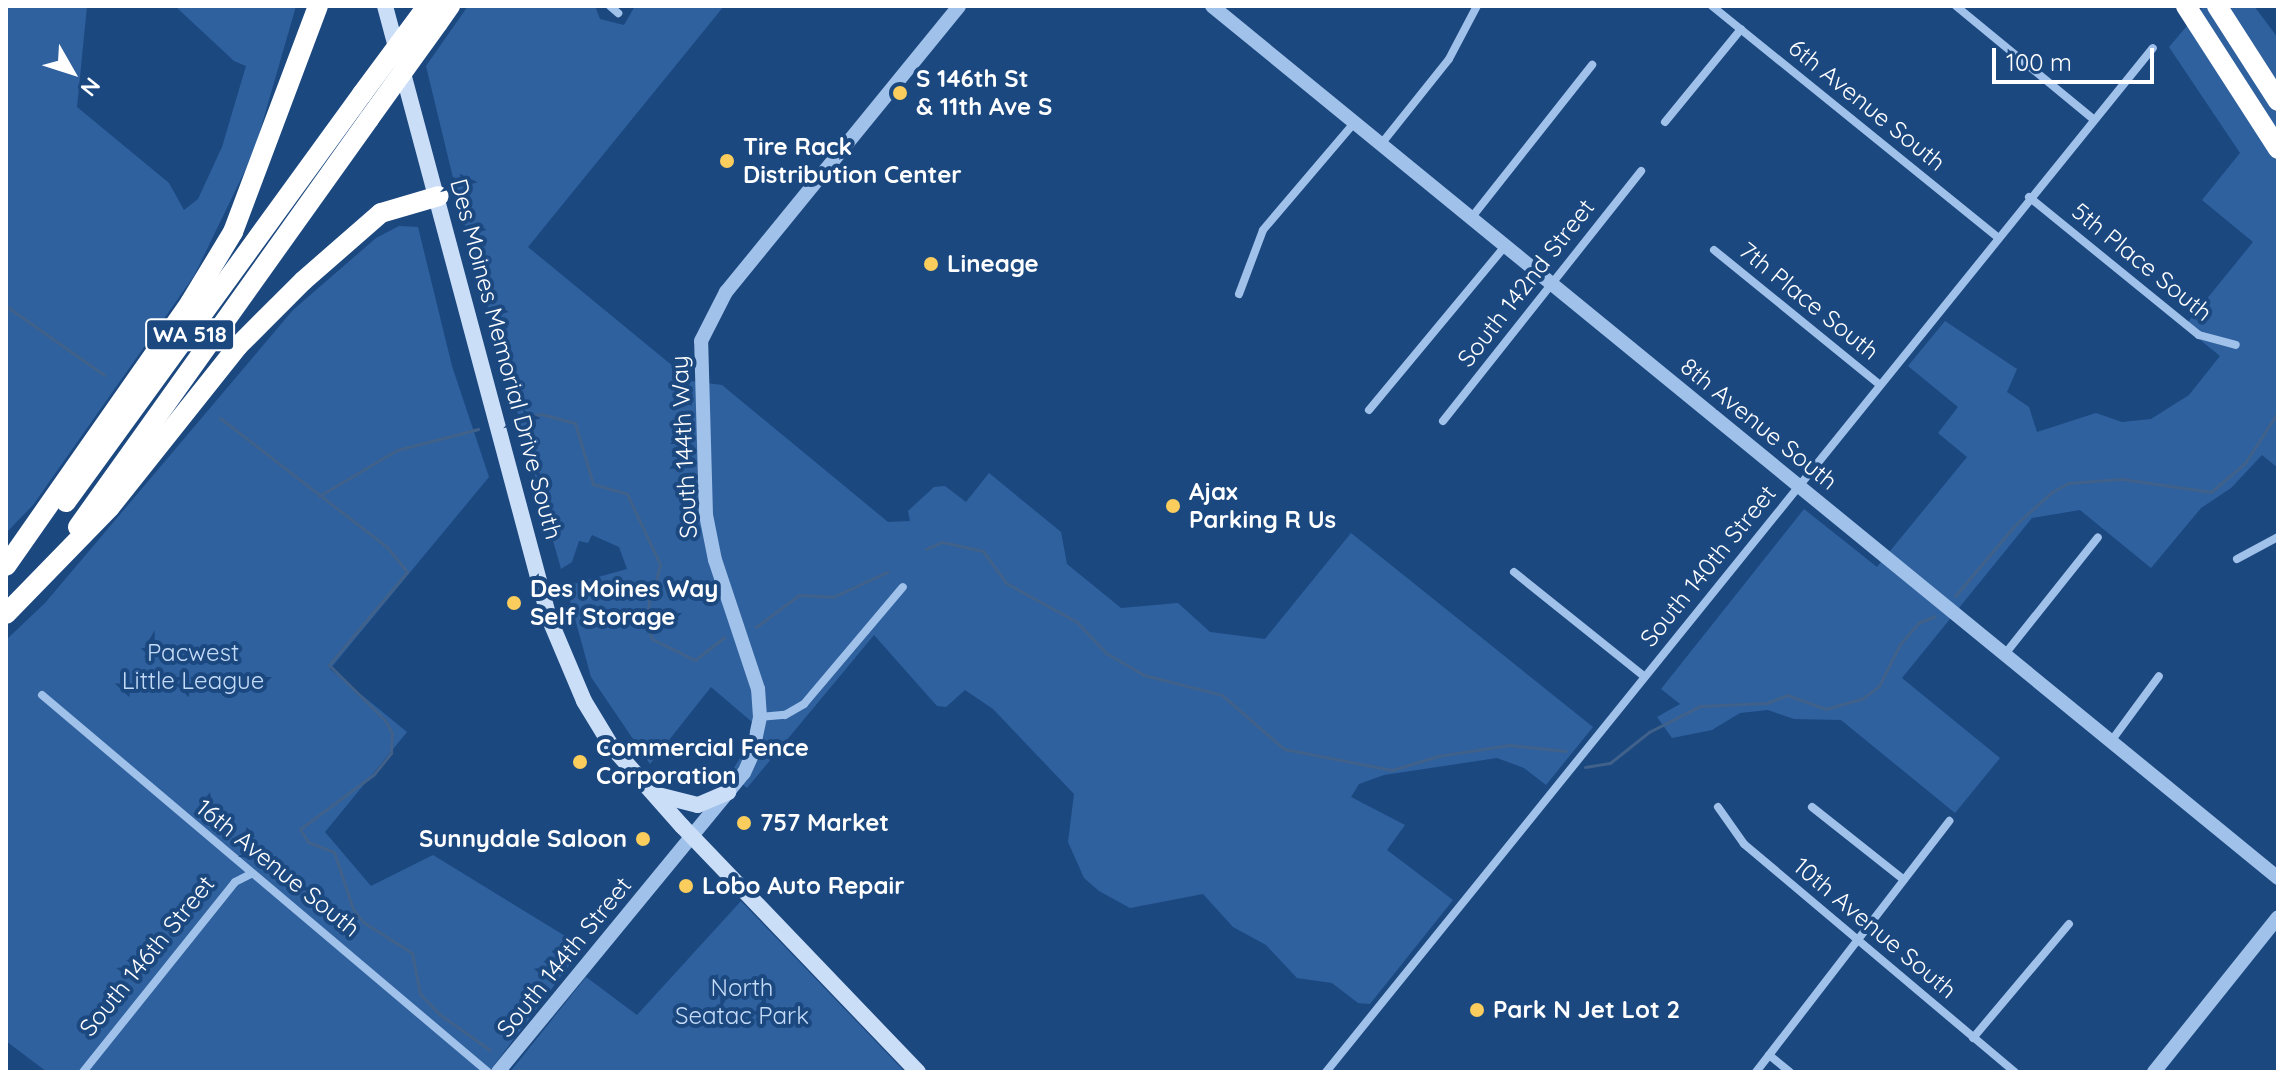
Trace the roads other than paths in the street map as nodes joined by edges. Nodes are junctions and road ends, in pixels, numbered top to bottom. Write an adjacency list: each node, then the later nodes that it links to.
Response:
1 (318, 6): 40 (highway)
2 (385, 6): 23 (main road, Des Moines Memorial Drive South)
3 (610, 6): 12 (street)
4 (959, 6): 48 (street, South 144th Way)
5 (1212, 6): 18 (street, 8th Avenue South)
6 (1477, 6): 20 (street)
7 (1712, 6): 13 (street, 6th Avenue South)
8 (1956, 6): 17 (street)
9 (2186, 6): 21 (highway)
10 (2217, 6): 16 (highway)
11 (438, 12): 38 (highway, WA 518, bridge); 40 (highway, WA 518, bridge)
12 (618, 13)
13 (1741, 29): 19 (street); 26 (street, 6th Avenue South)
14 (2153, 48): 17 (street, South 140th Street)
15 (1592, 65): 25 (street)
16 (2278, 101)
17 (2092, 118): 24 (street, South 140th Street)
18 (1355, 122): 20 (street, 8th Avenue South); 30 (street)
19 (1665, 122)
20 (1382, 143): 25 (street, 8th Avenue South)
21 (2278, 149)
22 (1641, 171): 29 (street, South 142nd Street)
23 (439, 196): 38 (highway); 51 (main road, Des Moines Memorial Drive South)
24 (2029, 197): 26 (street, South 140th Street); 31 (street, 5th Place South)
25 (1472, 217): 27 (street, 8th Avenue South)
26 (1996, 236): 32 (street, South 140th Street)
27 (1506, 245): 29 (street, 8th Avenue South); 33 (street)
28 (1714, 250): 32 (street, 7th Place South)
29 (1553, 284): 34 (street, South 142nd Street); 35 (street, 8th Avenue South)
30 (1239, 294)
31 (2236, 345)
32 (1879, 384): 35 (street, South 140th Street)
33 (1369, 410)
34 (1443, 421)
35 (1798, 484): 44 (street, 8th Avenue South); 45 (street, South 140th Street)
36 (2098, 537): 44 (street)
37 (2276, 542): 39 (street)
38 (61, 554): 43 (highway, WA 518)
39 (2237, 559)
40 (6, 566)
41 (1514, 572): 45 (street)
42 (903, 587): 48 (street)
43 (6, 614)
44 (2005, 654): 49 (street, 8th Avenue South)
45 (1644, 676): 68 (street, South 140th Street)
46 (2159, 676): 49 (street)
47 (42, 695): 56 (street, 16th Avenue South)
48 (760, 717): 50 (street, South 144th Street)
49 (2112, 740): 57 (street, 8th Avenue South)
50 (728, 792): 51 (main road); 55 (street, South 144th Street)
51 (653, 793): 55 (main road, Des Moines Memorial Drive South)
52 (1718, 807): 61 (street, 10th Avenue South)
53 (1812, 807): 58 (street)
54 (1949, 821): 58 (street)
55 (691, 836): 66 (street, South 144th Street); 67 (main road, Des Moines Memorial Drive South)
56 (251, 874): 64 (street, South 146th Street); 65 (street, 16th Avenue South)
57 (2278, 878)
58 (1904, 880): 61 (street)
59 (2278, 917): 72 (street)
60 (2069, 924): 62 (street)
61 (1858, 942): 62 (street, 10th Avenue South); 63 (street)
62 (1973, 1038): 71 (street, 10th Avenue South)
63 (1769, 1055): 69 (street); 70 (street)
64 (83, 1072)
65 (488, 1072)
66 (498, 1072)
67 (918, 1072)
68 (1326, 1072)
69 (1756, 1072)
70 (1790, 1072)
71 (2015, 1072)
72 (2154, 1072)

